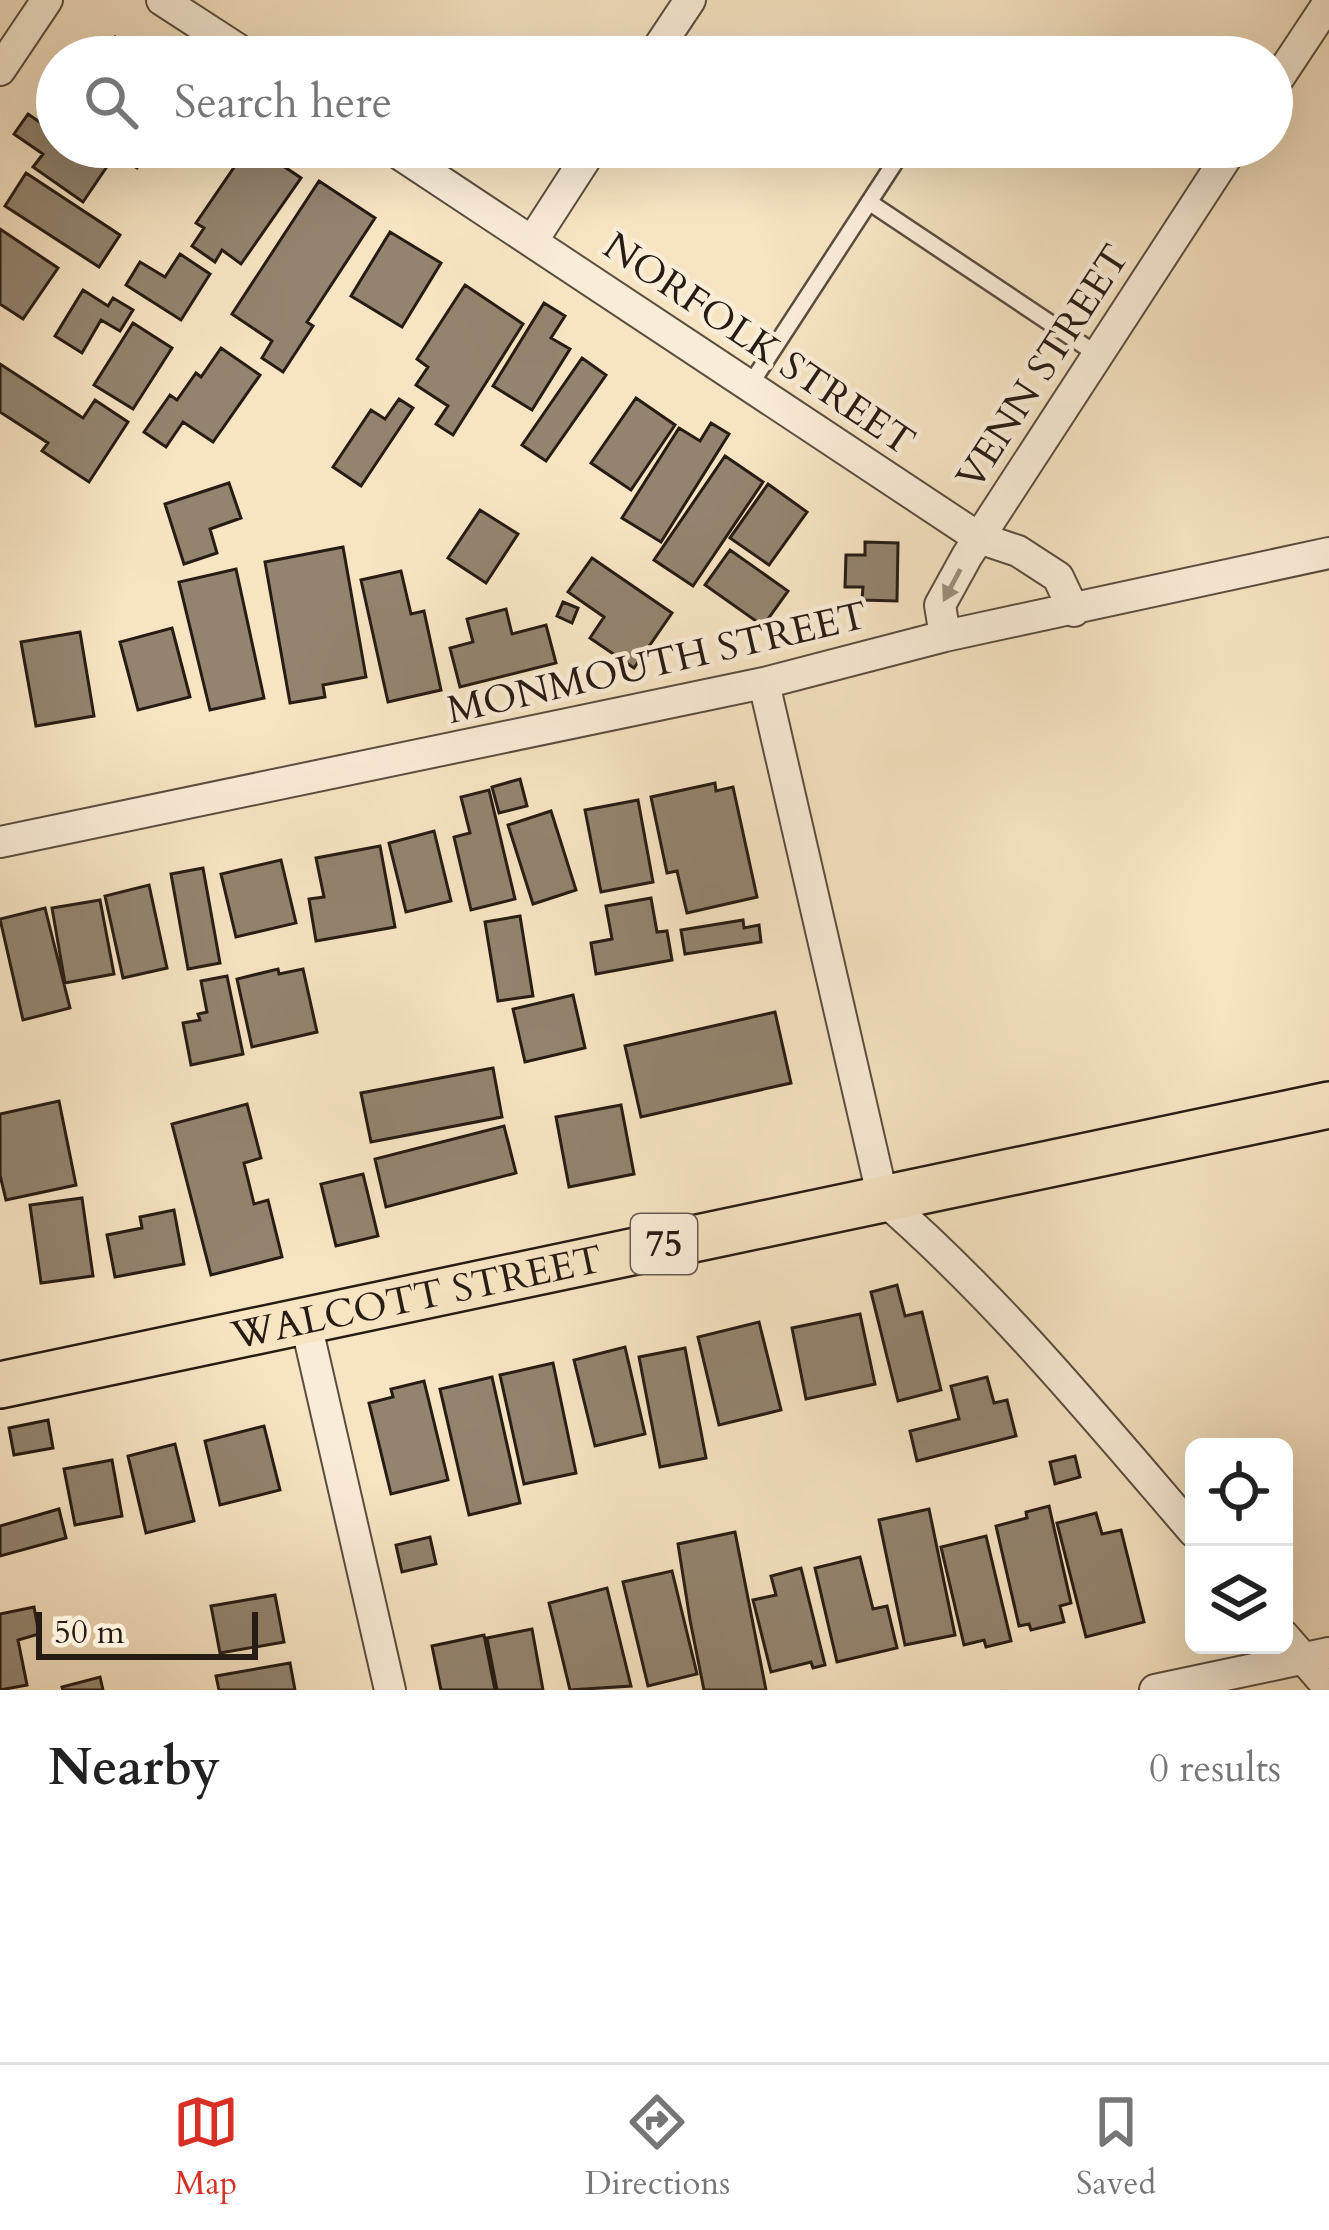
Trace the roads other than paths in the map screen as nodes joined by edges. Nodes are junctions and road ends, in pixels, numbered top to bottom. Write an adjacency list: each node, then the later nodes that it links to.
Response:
1 (47, 0): 8 (street)
2 (162, 0): 5 (street)
3 (690, 0): 6 (street)
4 (1329, 2): 7 (street)
5 (218, 36)
6 (666, 36)
7 (1293, 56)
8 (0, 70)
9 (422, 168): 14 (street, NORFOLK STREET)
10 (579, 168): 14 (street)
11 (891, 168): 13 (lane)
12 (1219, 168): 15 (street, VENN STREET)
13 (869, 202): 15 (lane); 16 (lane)
14 (533, 240): 16 (street, NORFOLK STREET)
15 (1098, 355): 17 (street, VENN STREET)
16 (750, 385): 17 (street, NORFOLK STREET)
17 (979, 538): 19 (street, NORFOLK STREET); 20 (street, VENN STREET, one-way to 20)
18 (1329, 553): 19 (street, MONMOUTH STREET)
19 (1074, 611): 20 (street, MONMOUTH STREET)
20 (945, 636): 21 (street, MONMOUTH STREET)
21 (764, 683): 22 (street, MONMOUTH STREET); 24 (street)
22 (0, 842)
23 (1329, 1105): 24 (main road, WALCOTT STREET / 75)
24 (883, 1199): 25 (main road, WALCOTT STREET / 75); 27 (street)
25 (305, 1319): 26 (main road, WALCOTT STREET / 75); 30 (street)
26 (0, 1385)
27 (1185, 1522)
28 (1306, 1649): 29 (street); 31 (street)
29 (1329, 1688)
30 (390, 1690)
31 (1156, 1690)

